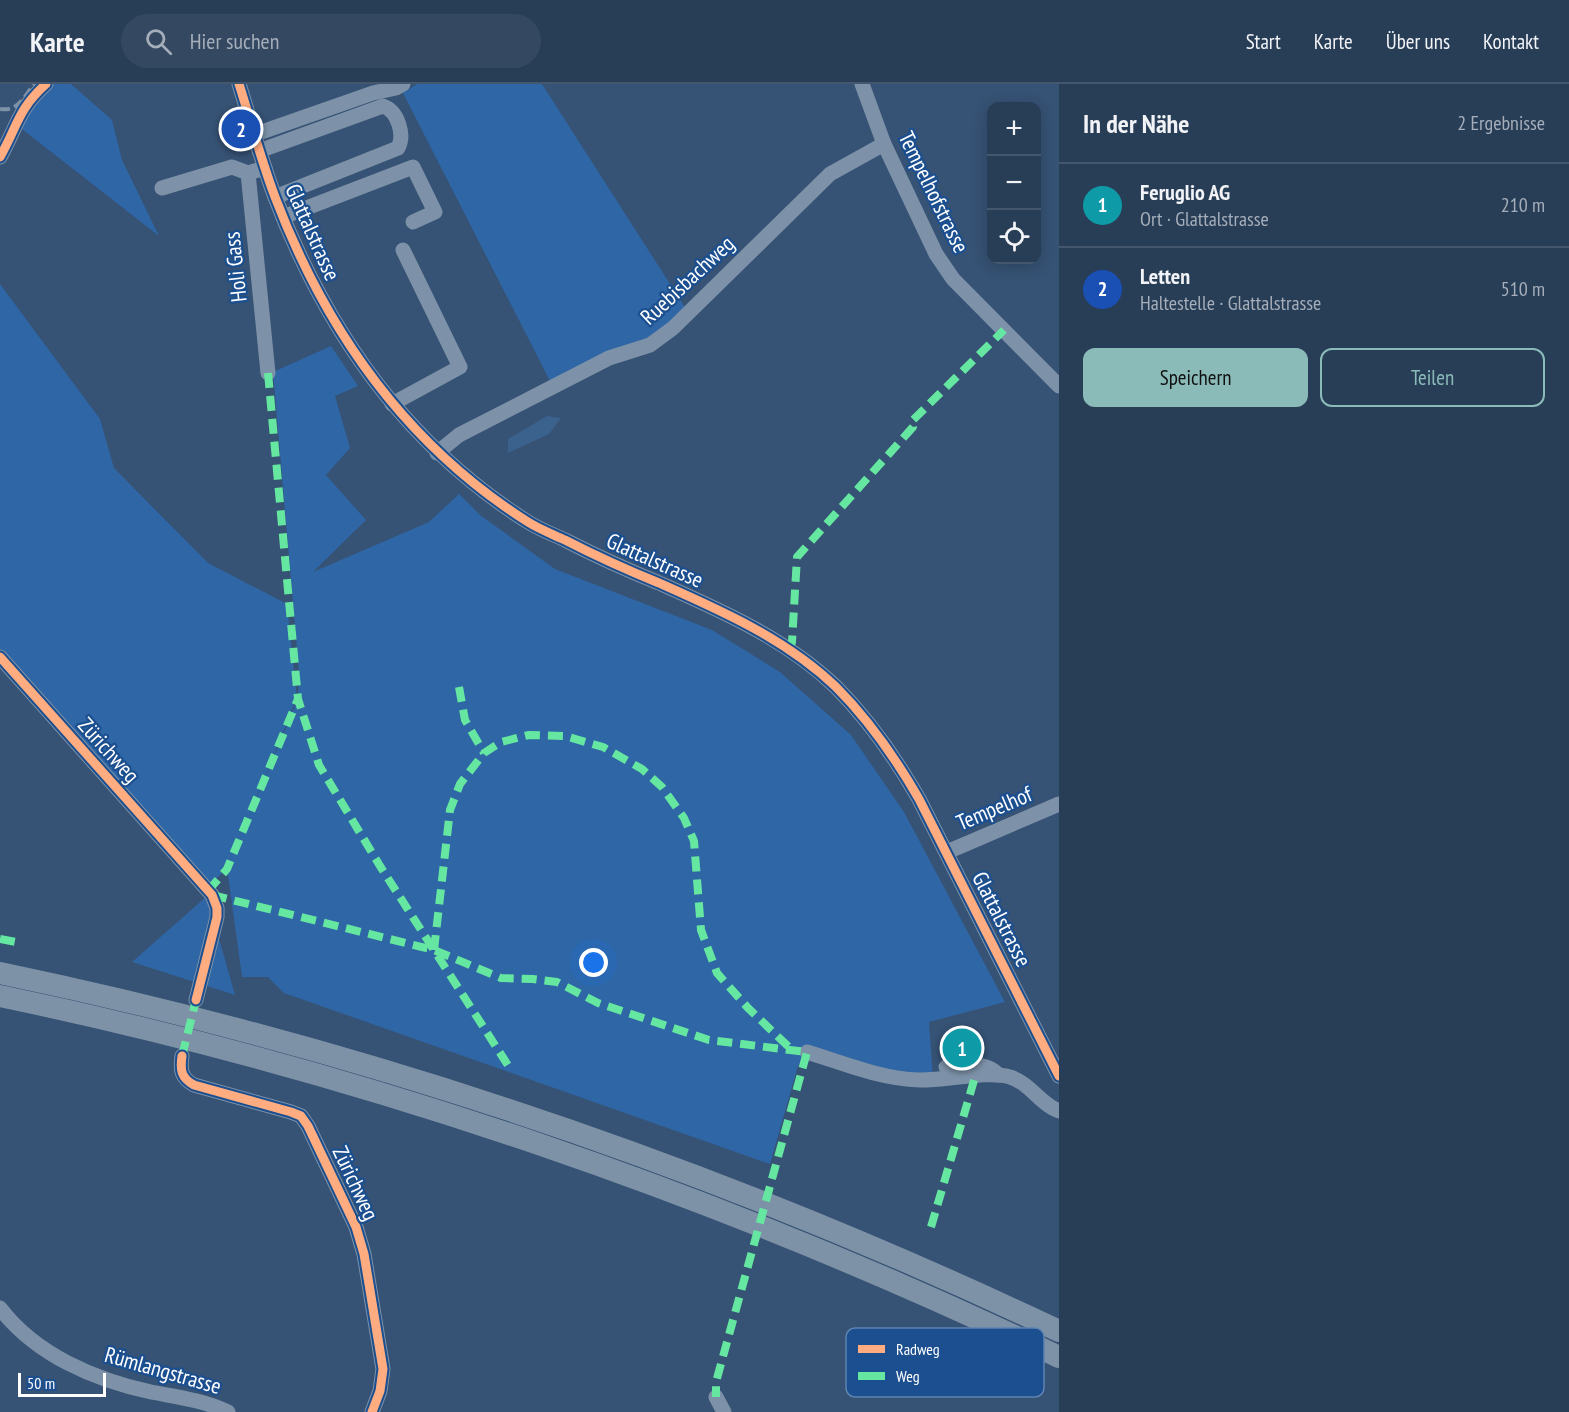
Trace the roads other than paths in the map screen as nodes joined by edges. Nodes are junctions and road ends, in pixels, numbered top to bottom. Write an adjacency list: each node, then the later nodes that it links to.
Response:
1 (46, 84): 8 (street)
2 (239, 84): 5 (street, Glattalstrasse)
3 (403, 84): 5 (street)
4 (862, 84): 6 (street, Tempelhofstrasse)
5 (254, 135): 7 (street, Glattalstrasse)
6 (884, 144): 17 (street, Tempelhofstrasse); 19 (street, Ruebisbachweg)
7 (259, 151): 9 (street, Glattalstrasse); 12 (street)
8 (0, 157)
9 (265, 168): 10 (street); 12 (street, Glattalstrasse)
10 (248, 173): 11 (street); 16 (street, Holi Gass)
11 (162, 188)
12 (275, 197): 13 (street, Glattalstrasse)
13 (283, 217): 14 (street); 18 (street, Glattalstrasse)
14 (413, 222)
15 (404, 250): 18 (street)
16 (268, 373)
17 (1059, 386)
18 (392, 404): 19 (street, Glattalstrasse)
19 (437, 453): 22 (street, Glattalstrasse)
20 (0, 657): 25 (street, Zürichweg)
21 (1059, 804): 22 (street, Tempelhof)
22 (947, 852): 30 (street, Glattalstrasse)
23 (0, 972): 34 (highway)
24 (0, 996): 33 (highway)
25 (196, 1000)
26 (807, 1052): 29 (street)
27 (182, 1056): 39 (street, Zürichweg)
28 (946, 1067): 29 (street)
29 (999, 1075): 31 (street)
30 (1059, 1076)
31 (1059, 1111)
32 (0, 1308): 38 (street, Rümlangstrasse)
33 (996, 1328)
34 (1059, 1331)
35 (1044, 1350): 36 (highway)
36 (1059, 1357)
37 (716, 1397): 40 (street)
38 (228, 1412)
39 (372, 1412)
40 (724, 1412)

